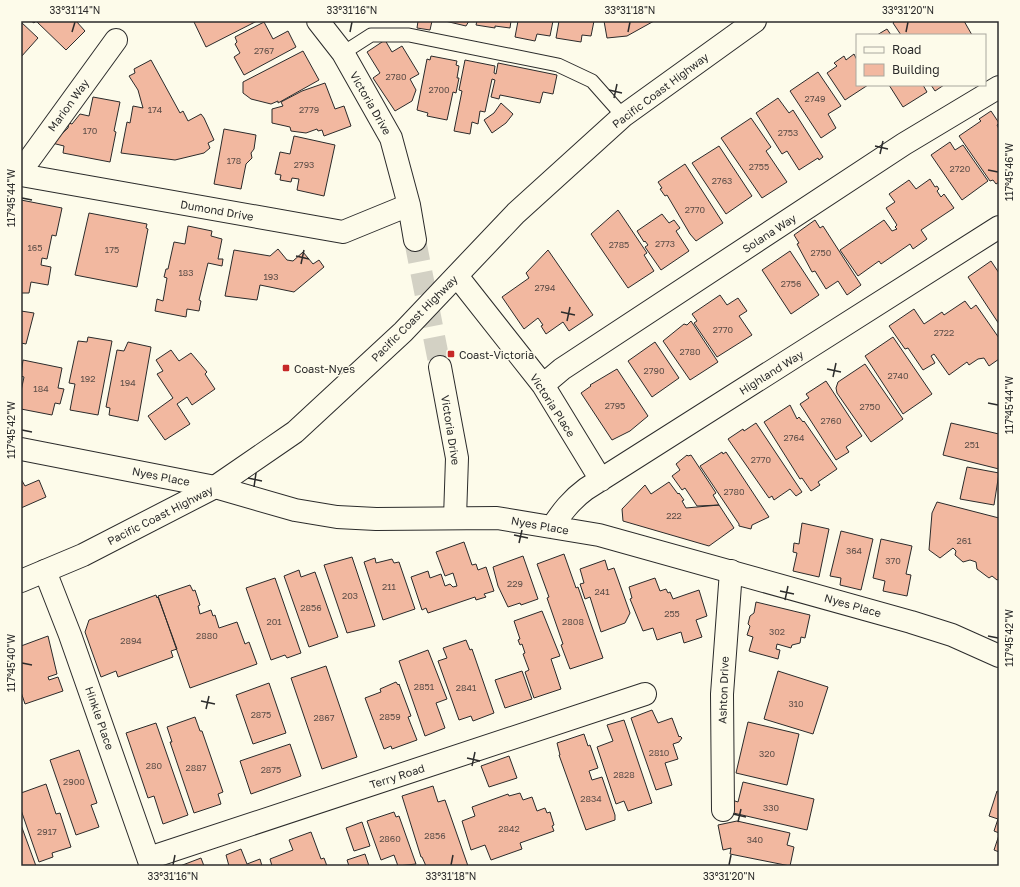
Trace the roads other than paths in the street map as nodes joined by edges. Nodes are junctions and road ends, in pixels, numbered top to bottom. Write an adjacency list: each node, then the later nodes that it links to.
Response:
1 (318, 21): 4 (main road, Victoria Drive)
2 (755, 21): 6 (main road, Pacific Coast Highway)
3 (116, 40): 7 (main road, Marion Way)
4 (343, 54): 6 (lane); 9 (main road, Victoria Drive)
5 (999, 87): 14 (main road, Solana Way)
6 (623, 116): 12 (main road, Pacific Coast Highway)
7 (21, 171)
8 (21, 175): 9 (main road, Dumond Drive)
9 (409, 205): 11 (main road, Victoria Drive)
10 (999, 227): 16 (main road, Highland Way)
11 (415, 240)
12 (457, 276): 14 (main road, Victoria Place); 17 (main road, Pacific Coast Highway)
13 (440, 366): 18 (main road, Victoria Drive)
14 (543, 386): 16 (main road, Victoria Place)
15 (21, 449): 17 (main road, Nyes Place)
16 (601, 480): 19 (main road, Highland Way)
17 (216, 487): 18 (main road, Nyes Place); 21 (main road, Pacific Coast Highway)
18 (455, 518): 19 (main road, Nyes Place)
19 (552, 528): 20 (main road, Nyes Place)
20 (731, 570): 23 (main road, Nyes Place); 25 (main road, Ashton Drive)
21 (45, 571): 22 (main road, Pacific Coast Highway); 26 (main road, Hinkle Place)
22 (21, 581)
23 (999, 656)
24 (645, 694): 26 (main road, Terry Road)
25 (722, 810)
26 (150, 864)

